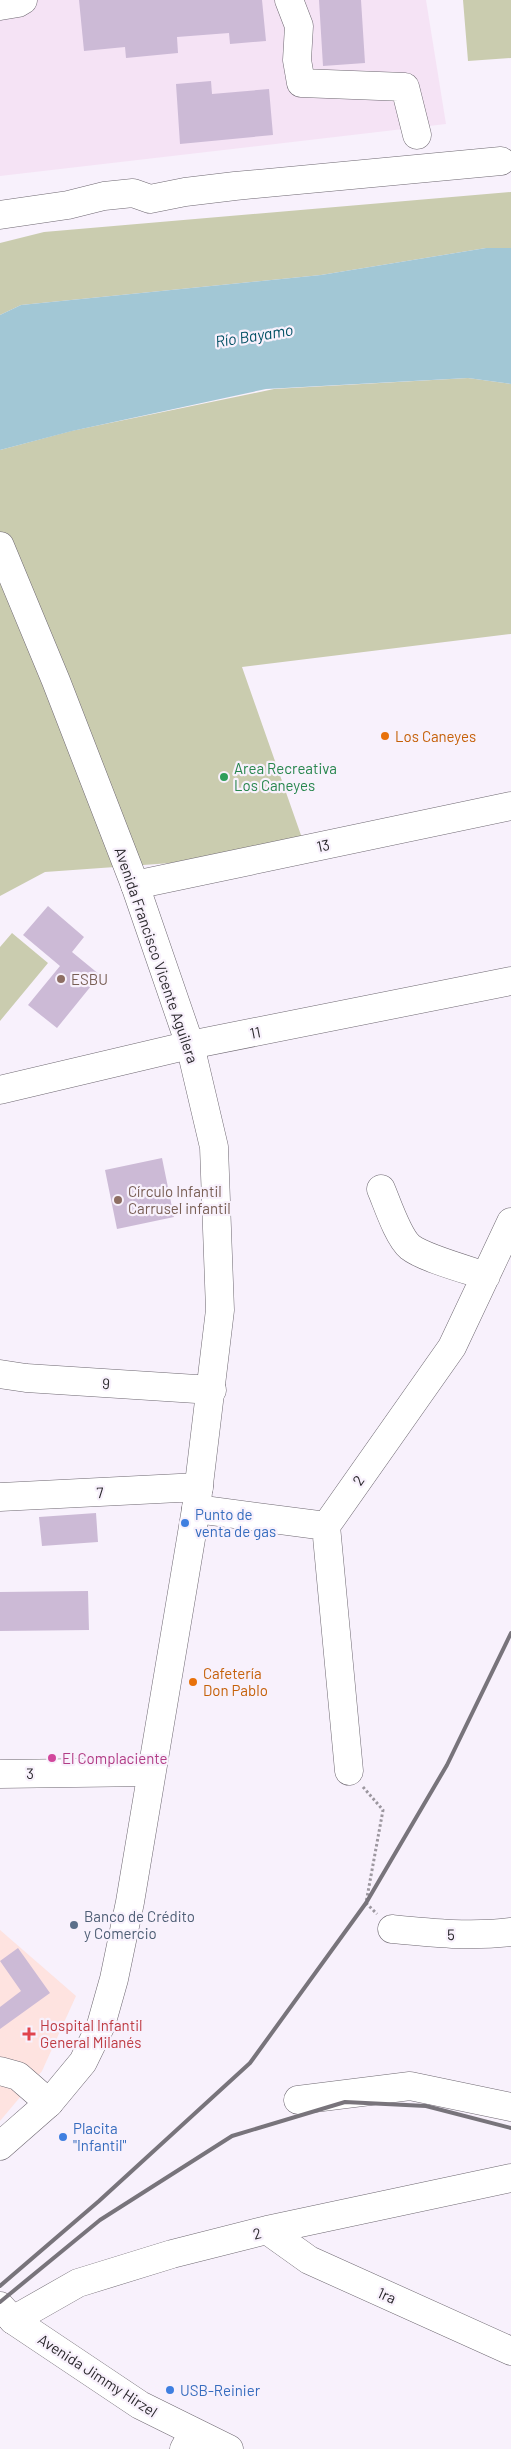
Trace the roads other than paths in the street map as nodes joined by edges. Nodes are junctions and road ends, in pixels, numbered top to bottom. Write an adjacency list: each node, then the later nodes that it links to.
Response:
1 (23, 0): 3 (street)
2 (289, 0): 4 (street)
3 (0, 6)
4 (417, 135)
5 (501, 160): 6 (street)
6 (0, 215)
7 (0, 546): 9 (street, Avenida Francisco Vicente Aguilera)
8 (511, 806): 9 (street, 13)
9 (135, 885): 11 (street, Avenida Francisco Vicente Aguilera)
10 (511, 981): 11 (street, 11)
11 (190, 1044): 12 (street, 11); 17 (street, Avenida Francisco Vicente Aguilera)
12 (0, 1090)
13 (381, 1189): 15 (street)
14 (511, 1222): 15 (street, 2)
15 (486, 1276): 20 (street, 2)
16 (0, 1374): 17 (street, 9)
17 (212, 1390): 19 (street, Avenida Francisco Vicente Aguilera)
18 (0, 1497): 19 (street, 7)
19 (198, 1498): 20 (street, 7); 22 (street, Avenida Francisco Vicente Aguilera)
20 (326, 1526): 21 (street)
21 (349, 1771)
22 (150, 1772): 23 (street, 3); 28 (street, Avenida Francisco Vicente Aguilera)
23 (0, 1774)
24 (392, 1929): 25 (street, 5)
25 (511, 1932)
26 (0, 2071): 28 (street)
27 (298, 2100): 29 (street)
28 (49, 2103): 30 (street, Avenida Francisco Vicente Aguilera)
29 (511, 2107)
30 (0, 2146)
31 (511, 2178): 32 (street, 2)
32 (267, 2230): 33 (street, 2); 34 (street, 1ra)
33 (4, 2318): 35 (street, Avenida Jimmy Hirzel)
34 (511, 2351)
35 (189, 2441): 36 (street, Avenida Jimmy Hirzel)
36 (229, 2449)

